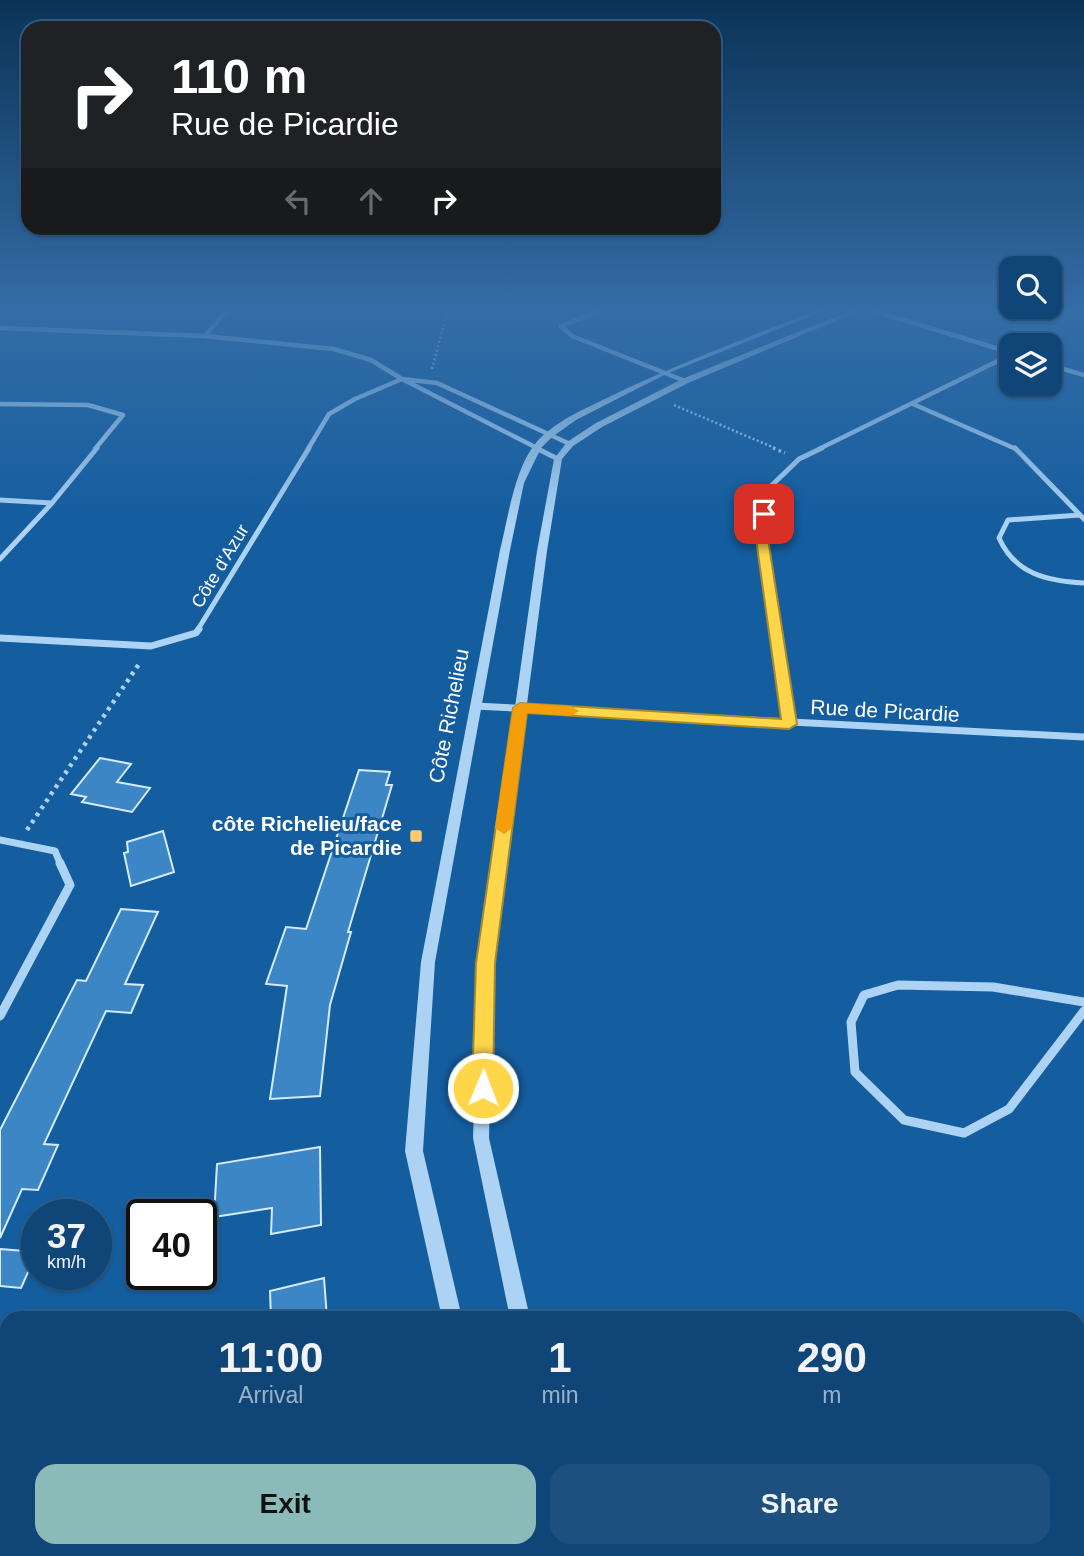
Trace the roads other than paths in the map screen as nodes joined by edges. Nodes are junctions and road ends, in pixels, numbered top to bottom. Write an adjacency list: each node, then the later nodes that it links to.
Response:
1 (399, 381): 18 (street, Côte d'Azur)
2 (405, 381): 11 (street)
3 (416, 381): 9 (street)
4 (649, 381): 9 (street, Côte Richelieu)
5 (685, 381): 10 (street)
6 (958, 381): 8 (street)
7 (0, 404): 14 (street)
8 (913, 404): 15 (street); 21 (street)
9 (549, 435): 10 (street); 11 (street, Côte Richelieu)
10 (570, 444): 12 (street)
11 (537, 447): 12 (street); 19 (street, Côte Richelieu)
12 (558, 459): 20 (street)
13 (0, 500): 14 (street)
14 (52, 503): 16 (street)
15 (1082, 517): 17 (street)
16 (0, 559)
17 (1084, 583)
18 (0, 638)
19 (475, 706): 20 (street, Rue de Picardie); 27 (street, Côte Richelieu)
20 (520, 708): 21 (street, Rue de Picardie); 28 (street)
21 (789, 724): 22 (street, Rue de Picardie)
22 (1084, 737)
23 (0, 840): 26 (street)
24 (1084, 1002): 25 (street)
25 (1084, 1011)
26 (0, 1016)
27 (450, 1311)
28 (518, 1311)

